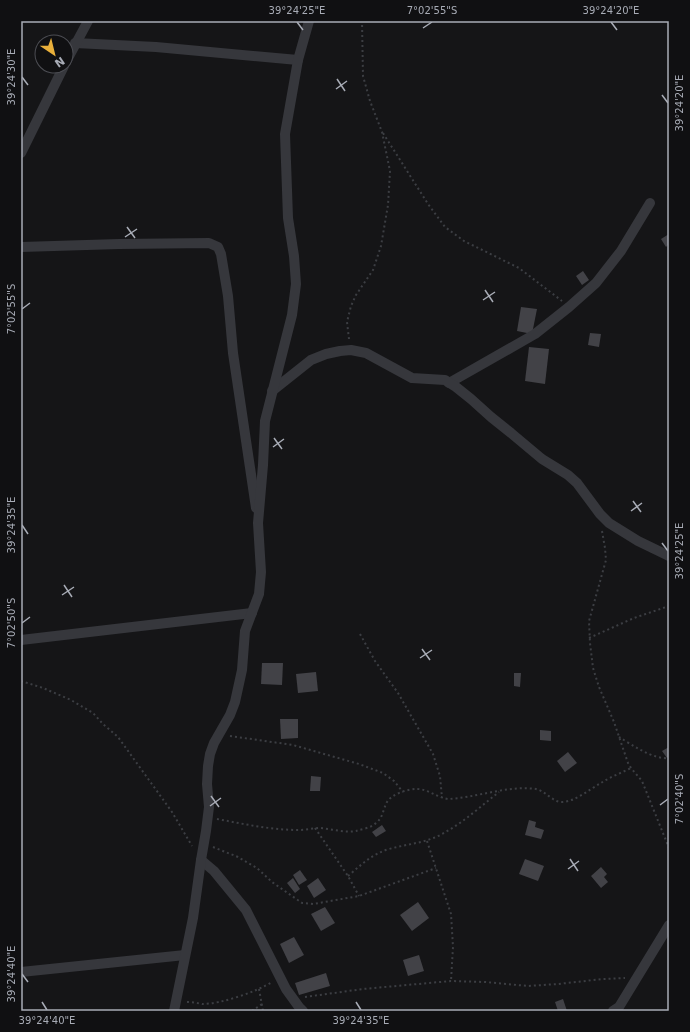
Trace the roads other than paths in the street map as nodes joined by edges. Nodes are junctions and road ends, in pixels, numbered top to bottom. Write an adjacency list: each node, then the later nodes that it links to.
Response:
1 (88, 21): 3 (street)
2 (309, 21): 4 (street)
3 (75, 43): 4 (street)
4 (298, 60): 10 (street)
5 (60, 74): 6 (street)
6 (21, 153)
7 (650, 204): 9 (street)
8 (21, 248): 11 (street)
9 (449, 383): 10 (street); 12 (street)
10 (272, 391): 11 (street)
11 (258, 524): 13 (street)
12 (669, 556)
13 (252, 613): 14 (street); 15 (street)
14 (21, 640)
15 (201, 859): 17 (street); 20 (street)
16 (669, 924): 21 (street)
17 (185, 955): 18 (street); 19 (street)
18 (21, 972)
19 (174, 1011)
20 (303, 1011)
21 (614, 1011)

